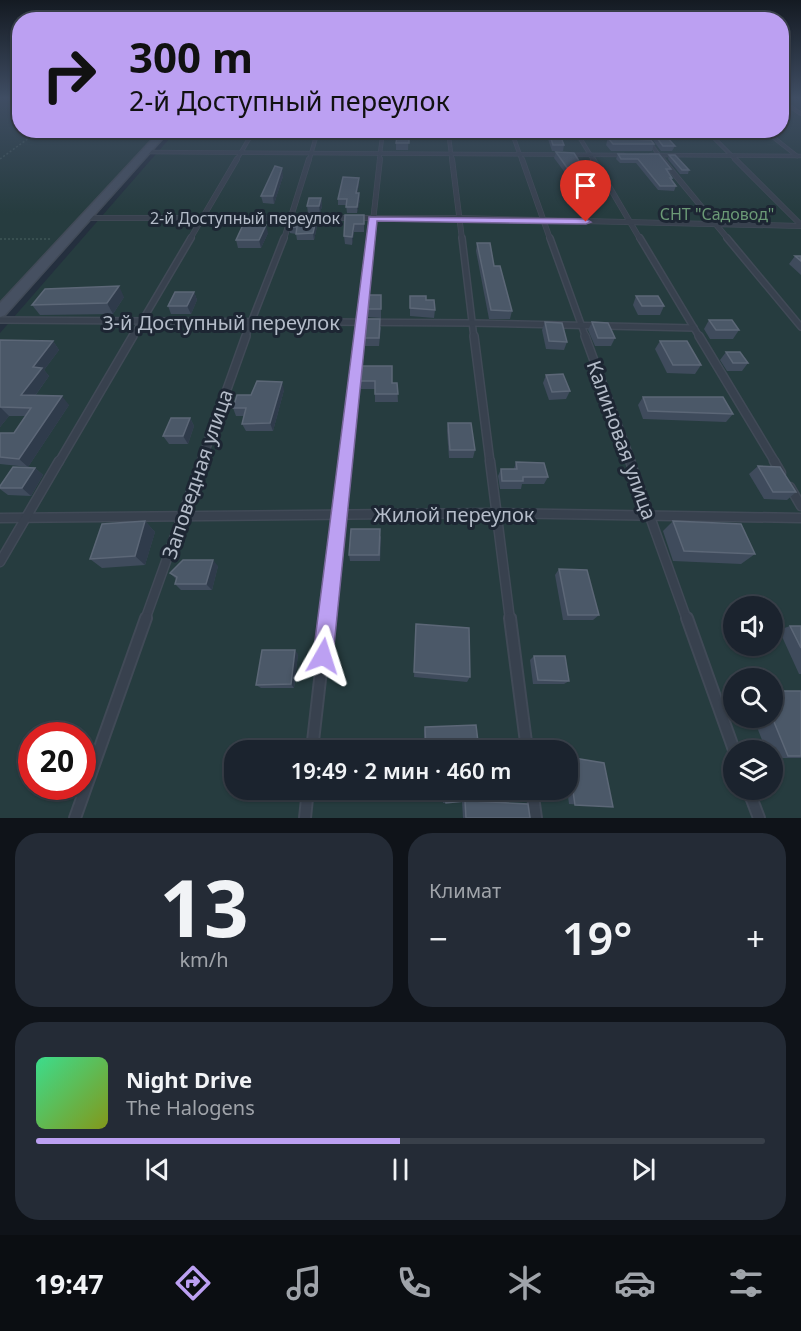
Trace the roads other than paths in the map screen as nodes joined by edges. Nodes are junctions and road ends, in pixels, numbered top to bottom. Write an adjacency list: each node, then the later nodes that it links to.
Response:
1 (159, 138): 11 (street)
2 (250, 138): 13 (lane)
3 (315, 138): 12 (lane, Заповедная улица)
4 (382, 138): 14 (lane)
5 (449, 138): 15 (lane)
6 (515, 138): 16 (lane, Калиновая улица)
7 (580, 138): 17 (lane)
8 (646, 138): 20 (lane)
9 (714, 138): 21 (lane)
10 (774, 138): 22 (lane)
11 (146, 152): 13 (lane); 23 (street)
12 (311, 152): 13 (lane); 14 (lane); 24 (lane, Заповедная улица)
13 (242, 153): 27 (lane)
14 (380, 153): 15 (lane); 25 (lane)
15 (450, 153): 16 (lane); 26 (lane)
16 (520, 154): 17 (lane); 28 (lane, Калиновая улица)
17 (589, 154): 18 (lane); 29 (lane)
18 (635, 155)
19 (646, 155): 20 (lane)
20 (658, 155): 21 (lane); 30 (lane)
21 (733, 157): 22 (lane); 31 (lane)
22 (800, 158)
23 (86, 218): 27 (lane, 2-й Доступный переулок); 32 (street)
24 (292, 218): 25 (lane, 2-й Доступный переулок); 27 (lane, 2-й Доступный переулок); 35 (lane, Заповедная улица)
25 (373, 218): 26 (lane, 2-й Доступный переулок); 36 (lane)
26 (459, 218): 28 (lane, 2-й Доступный переулок); 37 (lane)
27 (203, 219): 34 (lane)
28 (544, 221): 29 (lane, 2-й Доступный переулок); 38 (lane, Калиновая улица)
29 (628, 222): 30 (lane, 2-й Доступный переулок); 40 (lane)
30 (714, 223): 31 (lane, 2-й Доступный переулок); 39 (lane)
31 (801, 225)
32 (0, 312)
33 (0, 320): 34 (lane, 3-й Доступный переулок)
34 (142, 322): 35 (lane, 3-й Доступный переулок); 48 (lane)
35 (251, 322): 36 (lane, 3-й Доступный переулок); 44 (lane, Заповедная улица)
36 (361, 322): 37 (lane, 3-й Доступный переулок); 45 (lane)
37 (472, 323): 38 (lane, 3-й Доступный переулок); 42 (lane)
38 (581, 326): 40 (lane, 3-й Доступный переулок); 43 (lane, Калиновая улица)
39 (801, 327)
40 (694, 328): 41 (lane)
41 (801, 506)
42 (497, 513): 43 (lane, Жилой переулок); 45 (lane, Жилой переулок); 51 (lane)
43 (649, 514): 47 (lane, Жилой переулок); 52 (lane, Калиновая улица)
44 (182, 515): 45 (lane, Жилой переулок); 48 (lane, Жилой переулок); 56 (lane, Заповедная улица)
45 (339, 515): 50 (lane)
46 (0, 518): 48 (lane, Жилой переулок)
47 (801, 518)
48 (25, 519): 49 (lane)
49 (0, 562)
50 (313, 740)
51 (526, 740)
52 (730, 740)
53 (306, 800): 57 (lane)
54 (534, 800): 58 (lane)
55 (752, 800): 59 (lane)
56 (75, 818)
57 (304, 818)
58 (536, 818)
59 (759, 818)

